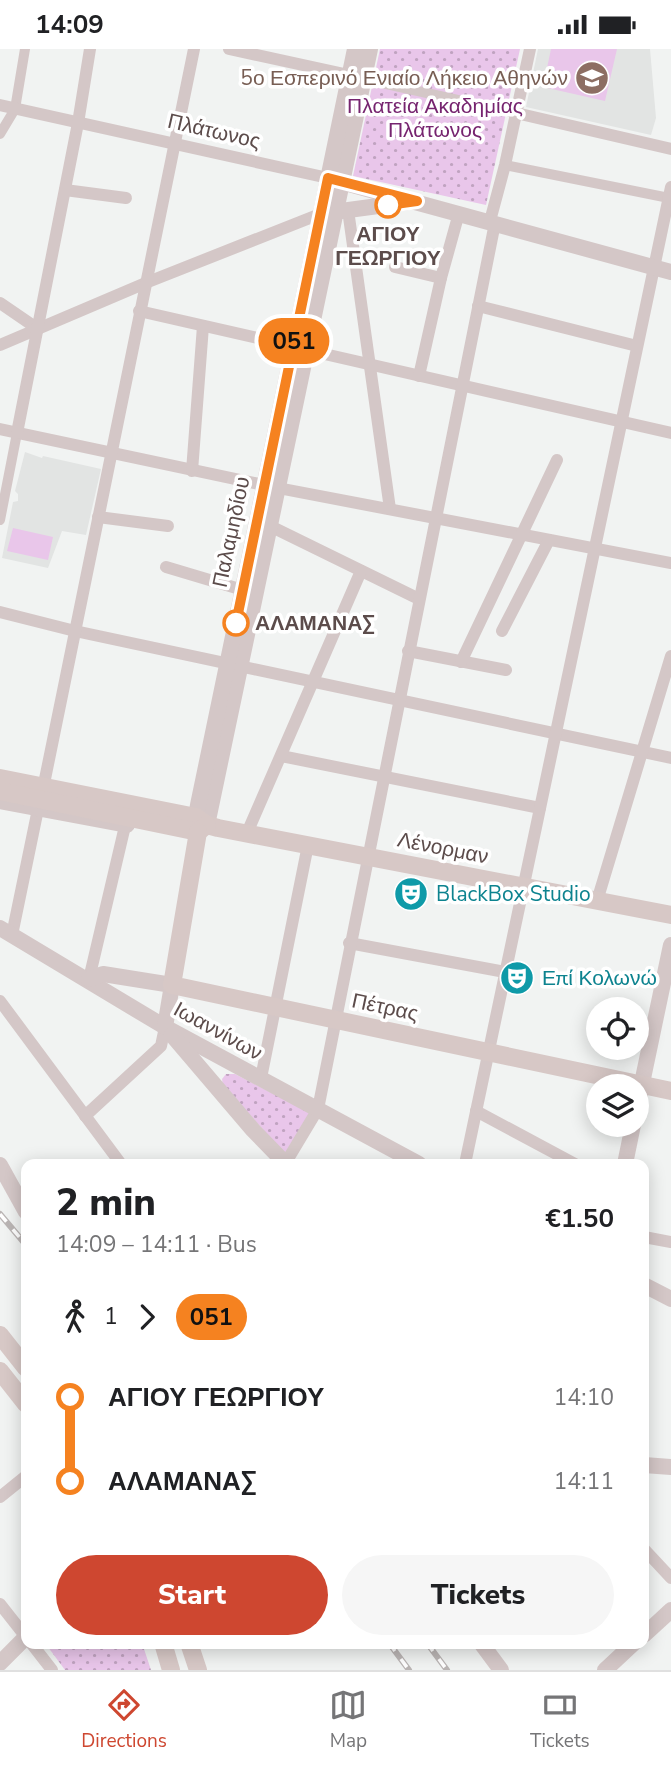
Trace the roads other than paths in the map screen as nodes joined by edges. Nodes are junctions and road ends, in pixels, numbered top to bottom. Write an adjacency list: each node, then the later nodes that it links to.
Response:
1 (25, 49): 11 (street)
2 (90, 49): 13 (street)
3 (194, 49): 15 (street)
4 (229, 49): 8 (street)
5 (355, 49): 9 (street, Παλαμηδίου)
6 (370, 49): 9 (street, Παλαμηδίου)
7 (530, 49): 12 (street)
8 (296, 55): 9 (street)
9 (356, 77): 12 (street); 18 (street, Παλαμηδίου)
10 (0, 105): 11 (street, Πλάτωνος)
11 (15, 109): 13 (street, Πλάτωνος); 14 (street)
12 (516, 113): 16 (street); 17 (street)
13 (78, 123): 15 (street, Πλάτωνος); 19 (street)
14 (0, 134)
15 (175, 143): 18 (street, Πλάτωνος); 30 (street)
16 (671, 149)
17 (505, 165): 20 (street); 25 (street)
18 (335, 180): 22 (street, Πλάτωνος); 23 (street, Παλαμηδίου)
19 (65, 191): 21 (street); 35 (street)
20 (670, 193): 27 (street)
21 (126, 198)
22 (417, 201): 23 (street, Πλάτωνος); 24 (street, Πλάτωνος)
23 (335, 212): 30 (street); 38 (street, Παλαμηδίου); 39 (street)
24 (459, 213): 25 (street, Πλάτωνος); 29 (street)
25 (492, 222): 27 (street, Πλάτωνος); 32 (street)
26 (395, 267): 29 (street)
27 (654, 267): 28 (street, Πλάτωνος); 37 (street)
28 (671, 272)
29 (441, 278): 40 (street)
30 (148, 282): 33 (street); 35 (street)
31 (0, 303): 35 (street)
32 (478, 306): 37 (street); 41 (street)
33 (139, 311): 34 (street); 46 (street)
34 (203, 326): 38 (street); 48 (street)
35 (38, 329): 36 (street); 44 (street)
36 (0, 345)
37 (638, 346): 42 (street)
38 (300, 348): 39 (street); 49 (street, Παλαμηδίου)
39 (370, 363): 40 (street); 50 (street)
40 (419, 376): 41 (street)
41 (462, 385): 42 (street); 52 (street)
42 (621, 422): 45 (street); 58 (street)
43 (0, 429): 44 (street)
44 (17, 433): 46 (street); 53 (street)
45 (671, 433)
46 (111, 454): 48 (street); 51 (street)
47 (557, 460): 56 (street)
48 (192, 471): 49 (street)
49 (271, 487): 50 (street); 55 (street, Παλαμηδίου); 62 (street, Παλαμηδίου)
50 (390, 509): 52 (street)
51 (99, 517): 54 (street); 65 (street)
52 (435, 518): 56 (street); 63 (street)
53 (0, 520)
54 (168, 526)
55 (270, 526): 61 (street); 70 (street, Παλαμηδίου)
56 (521, 534): 57 (street); 69 (street)
57 (549, 540): 58 (street); 66 (street)
58 (595, 549): 59 (street); 74 (street)
59 (671, 563)
60 (166, 567): 62 (street)
61 (361, 571): 63 (street); 72 (street)
62 (243, 590): 70 (street, Παλαμηδίου)
63 (419, 599): 67 (street)
64 (0, 612): 65 (street)
65 (75, 631): 70 (street); 81 (street)
66 (502, 631)
67 (408, 651): 69 (street); 73 (street)
68 (671, 656): 75 (street)
69 (461, 662): 71 (street)
70 (234, 664): 72 (street); 88 (street, Παλαμηδίου)
71 (506, 670)
72 (313, 681): 73 (street); 76 (street)
73 (399, 699): 74 (street); 79 (street)
74 (556, 733): 75 (street); 86 (street)
75 (642, 752): 77 (street); 93 (street)
76 (281, 756): 79 (street); 89 (street)
77 (671, 758)
78 (0, 770): 81 (street)
79 (383, 777): 86 (street); 91 (street)
80 (0, 778): 84 (main road, Λένορμαν)
81 (45, 779): 84 (street)
82 (0, 791): 87 (main road, Λένορμαν)
83 (0, 801): 85 (street)
84 (130, 803): 88 (main road, Λένορμαν)
85 (38, 809): 87 (street); 95 (street)
86 (540, 809): 92 (street)
87 (134, 823): 88 (main road, Λένορμαν); 99 (street)
88 (200, 825): 89 (main road, Λένορμαν); 100 (main road, Παλαμηδίου)
89 (247, 834): 90 (main road, Λένορμαν)
90 (308, 845): 91 (main road, Λένορμαν); 102 (street)
91 (367, 857): 92 (main road, Λένορμαν); 96 (street)
92 (523, 887): 93 (main road, Λένορμαν); 98 (street)
93 (597, 901): 94 (main road, Λένορμαν)
94 (671, 915)
95 (6, 932): 99 (street, Ιωαννίνων)
96 (349, 943): 98 (street); 103 (street)
97 (671, 945): 108 (street)
98 (505, 972): 105 (street)
99 (89, 979): 100 (street, Πέτρας); 104 (street, Ιωαννίνων)
100 (172, 985): 102 (main road, Πέτρας); 104 (street, Παλαμηδίου)
101 (0, 1001): 115 (street)
102 (276, 1007): 103 (main road, Πέτρας); 109 (street)
103 (334, 1019): 105 (main road, Πέτρας); 113 (street)
104 (165, 1027): 106 (street, Ιωαννίνων); 110 (street); 115 (street)
105 (488, 1052): 107 (main road, Πέτρας); 114 (street)
106 (232, 1063): 109 (street, Ιωαννίνων); 110 (street)
107 (591, 1074)
108 (644, 1074)
109 (261, 1079): 113 (street, Ιωαννίνων)
110 (213, 1083): 118 (street)
111 (649, 1086): 112 (main road, Πέτρας)
112 (671, 1091)
113 (318, 1109): 119 (street); 120 (street, Ιωαννίνων)
114 (476, 1111): 121 (street); 122 (street)
115 (85, 1116): 117 (street)
116 (631, 1137): 123 (street)
117 (117, 1159)
118 (281, 1159)
119 (289, 1159)
120 (410, 1159)
121 (466, 1159)
122 (566, 1159)
123 (626, 1159)
124 (0, 1165): 125 (street)
125 (21, 1203)
126 (649, 1238): 127 (street)
127 (671, 1242)
128 (649, 1288): 129 (street)
129 (671, 1299)
130 (0, 1335): 131 (main road)
131 (21, 1362): 132 (street)
132 (0, 1370): 133 (main road)
133 (21, 1397)
134 (649, 1465): 135 (street)
135 (671, 1467)
136 (21, 1480): 137 (street)
137 (0, 1497)
138 (649, 1554): 139 (street)
139 (671, 1578)
140 (0, 1604): 143 (street)
141 (671, 1610): 142 (street)
142 (649, 1630)
143 (21, 1631)
144 (21, 1642): 150 (street)
145 (36, 1649): 151 (street)
146 (165, 1649): 152 (main road)
147 (191, 1649): 153 (main road)
148 (488, 1649): 154 (street)
149 (627, 1649): 155 (street)
150 (0, 1663)
151 (52, 1670)
152 (172, 1670)
153 (198, 1670)
154 (501, 1670)
155 (604, 1670)

